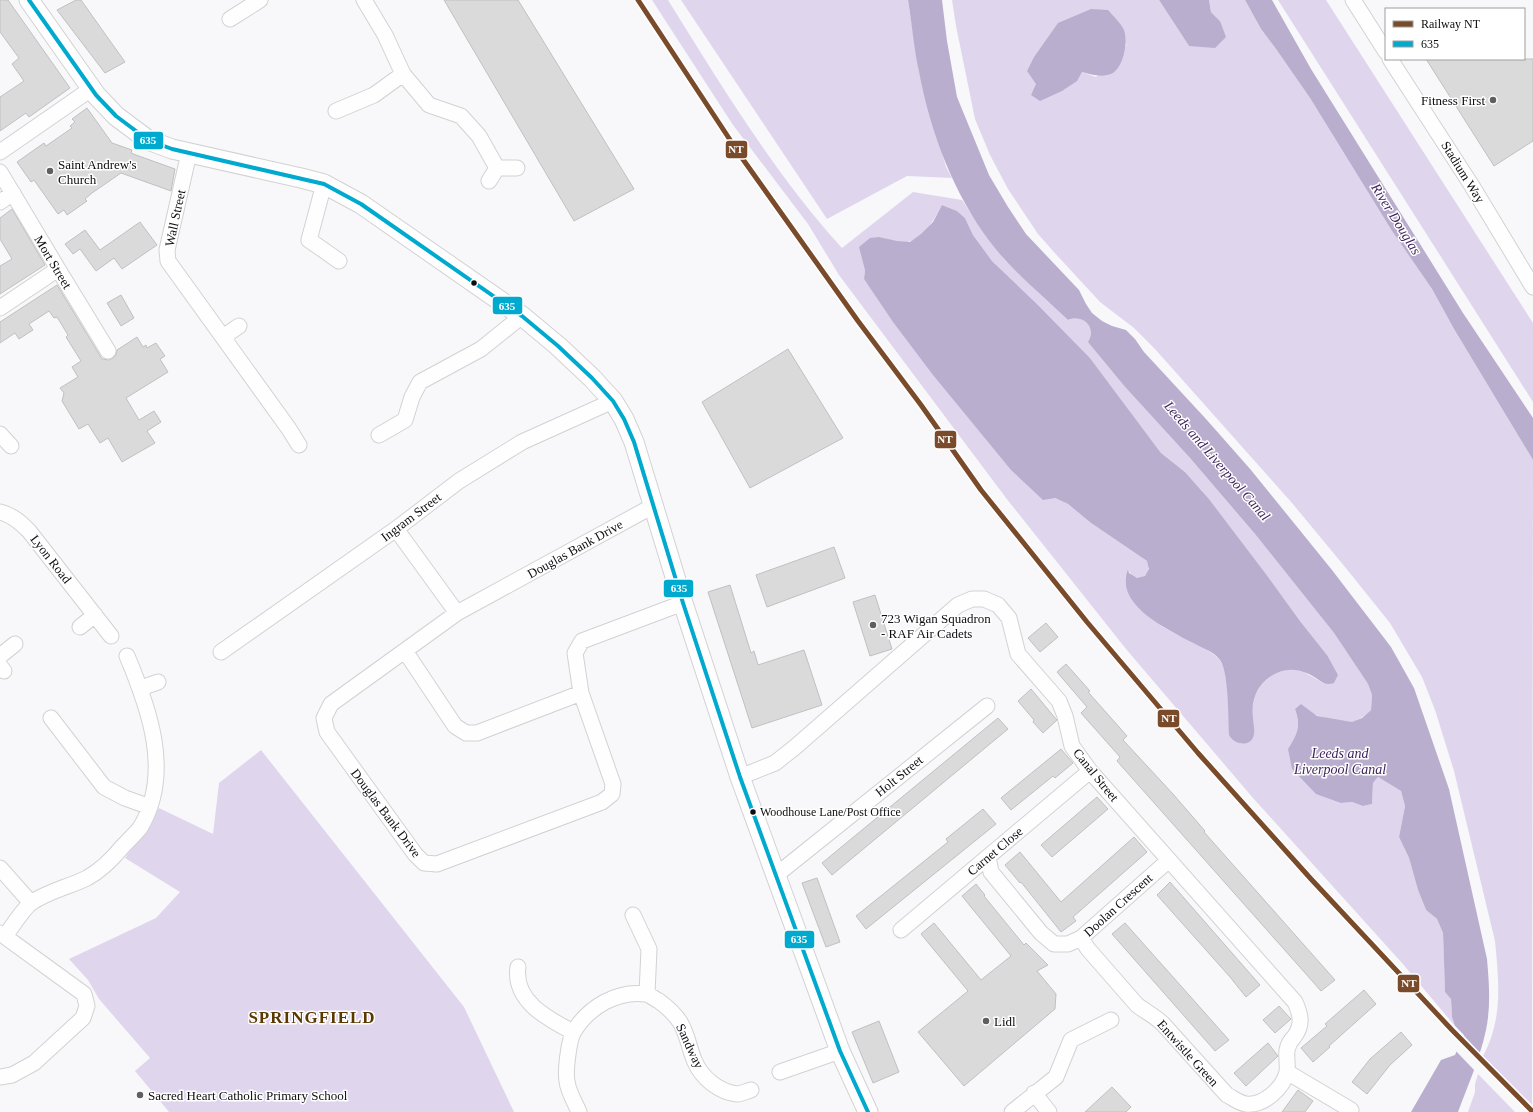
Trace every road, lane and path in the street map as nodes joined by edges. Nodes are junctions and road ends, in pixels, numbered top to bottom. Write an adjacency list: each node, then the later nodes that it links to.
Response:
1 (28, 0): 9 (main road)
2 (260, 0): 5 (street)
3 (364, 0): 8 (street)
4 (1353, 0): 6 (street)
5 (230, 19)
6 (1385, 50)
7 (1391, 60): 22 (street, Stadium Way)
8 (403, 74): 10 (street); 13 (street)
9 (91, 89): 11 (street); 12 (main road)
10 (336, 111)
11 (0, 152)
12 (189, 153): 17 (main road); 26 (street, Wall Street)
13 (497, 168): 14 (street); 16 (street)
14 (517, 168)
15 (0, 172): 18 (street, Mort Street)
16 (489, 181)
17 (324, 184): 20 (street); 24 (main road)
18 (13, 193): 19 (street); 21 (street, Mort Street)
19 (0, 202)
20 (339, 261)
21 (58, 269): 23 (street); 27 (street, Mort Street)
22 (1533, 287)
23 (0, 308)
24 (522, 316): 28 (main road); 30 (street)
25 (239, 326): 26 (street)
26 (223, 337): 31 (street, Wall Street)
27 (108, 351)
28 (613, 401): 33 (main road); 35 (street, Ingram Street)
29 (0, 434): 32 (street)
30 (379, 435)
31 (299, 445)
32 (11, 446)
33 (653, 506): 36 (main road); 37 (street, Douglas Bank Drive)
34 (0, 512): 38 (street, Lyon Road)
35 (396, 529): 37 (street); 43 (street, Ingram Street)
36 (683, 603): 48 (street, Douglas Bank Drive); 52 (main road)
37 (457, 613): 42 (street, Douglas Bank Drive)
38 (95, 615): 39 (street); 40 (street, Lyon Road)
39 (80, 627)
40 (111, 636)
41 (16, 644): 44 (street)
42 (405, 651): 48 (street); 48 (street, Douglas Bank Drive)
43 (221, 652)
44 (0, 656)
45 (127, 656): 47 (street)
46 (158, 682): 47 (street)
47 (141, 688): 53 (street)
48 (581, 693)
49 (987, 706): 57 (street, Holt Street)
50 (51, 718): 53 (street)
51 (1090, 771): 52 (street, Canal Street); 54 (street, Carnet Close); 55 (street, Canal Street)
52 (740, 777): 57 (main road)
53 (150, 807): 58 (street)
54 (988, 857): 60 (street, Carnet Close); 62 (street, Doolan Crescent)
55 (1169, 860): 62 (street, Doolan Crescent); 69 (street, Canal Street)
56 (0, 868): 58 (street)
57 (775, 876): 67 (main road)
58 (31, 903): 61 (street)
59 (633, 915): 64 (street)
60 (900, 930)
61 (2, 934): 70 (street)
62 (1081, 938): 69 (street, Entwistle Green)
63 (514, 976): 66 (street)
64 (647, 994): 66 (street); 72 (street, Sandway)
65 (1111, 1020): 71 (street)
66 (573, 1032): 74 (street)
67 (840, 1051): 68 (street); 75 (main road)
68 (780, 1072)
69 (1287, 1072): 73 (street)
70 (0, 1077)
71 (1034, 1093): 76 (street); 77 (street)
72 (742, 1097)
73 (1351, 1110)
74 (579, 1112)
75 (868, 1112)
76 (1012, 1112)
77 (1049, 1112)

